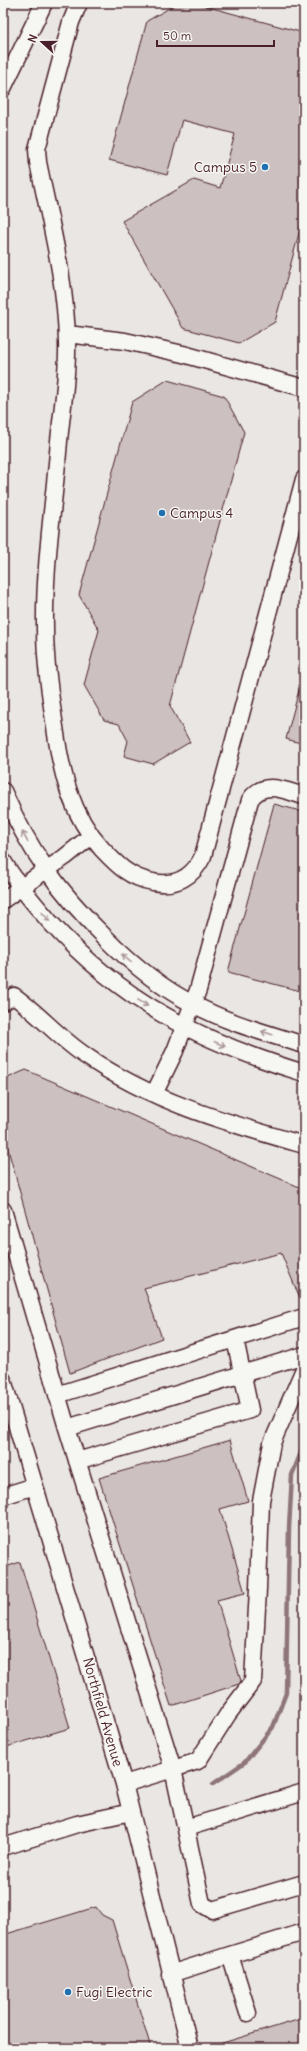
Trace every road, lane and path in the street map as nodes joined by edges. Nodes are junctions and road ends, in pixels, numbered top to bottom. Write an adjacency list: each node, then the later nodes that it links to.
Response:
1 (79, 3): 5 (street)
2 (43, 5): 3 (street); 4 (street)
3 (3, 65)
4 (4, 87)
5 (67, 334): 6 (street); 10 (street)
6 (304, 388)
7 (304, 479): 10 (street)
8 (3, 791): 12 (street, one-way to 8)
9 (304, 796): 16 (street)
10 (90, 836): 12 (street)
11 (3, 861): 13 (street)
12 (45, 871): 13 (street); 16 (street, one-way to 12)
13 (21, 887): 14 (street); 17 (street, one-way to 17)
14 (3, 900)
15 (3, 1002): 22 (street)
16 (193, 1004): 17 (street); 18 (street, one-way to 16)
17 (185, 1028): 21 (street, one-way to 21); 22 (street)
18 (285, 1039): 19 (street); 20 (street)
19 (304, 1039)
20 (304, 1045)
21 (304, 1073)
22 (154, 1094): 23 (street)
23 (304, 1145)
24 (3, 1210): 31 (street)
25 (304, 1317): 26 (street)
26 (235, 1339): 29 (street); 31 (street)
27 (304, 1356): 29 (street)
28 (304, 1369): 36 (street)
29 (243, 1374): 32 (street); 33 (street)
30 (3, 1380): 34 (street, Northfield Avenue)
31 (57, 1395): 32 (street)
32 (67, 1428): 33 (street)
33 (77, 1461): 36 (street)
34 (35, 1486): 35 (street); 37 (street, Northfield Avenue)
35 (3, 1496)
36 (174, 1769): 37 (street); 40 (street)
37 (124, 1784): 39 (street, Northfield Avenue)
38 (304, 1792): 40 (street)
39 (132, 1812): 41 (street); 45 (street, Northfield Avenue)
40 (186, 1828): 42 (street)
41 (3, 1847)
42 (304, 1883)
43 (304, 1932): 44 (street)
44 (230, 1955): 45 (street); 46 (street)
45 (170, 1974): 47 (street, Northfield Avenue)
46 (248, 2013)
47 (190, 2048)

